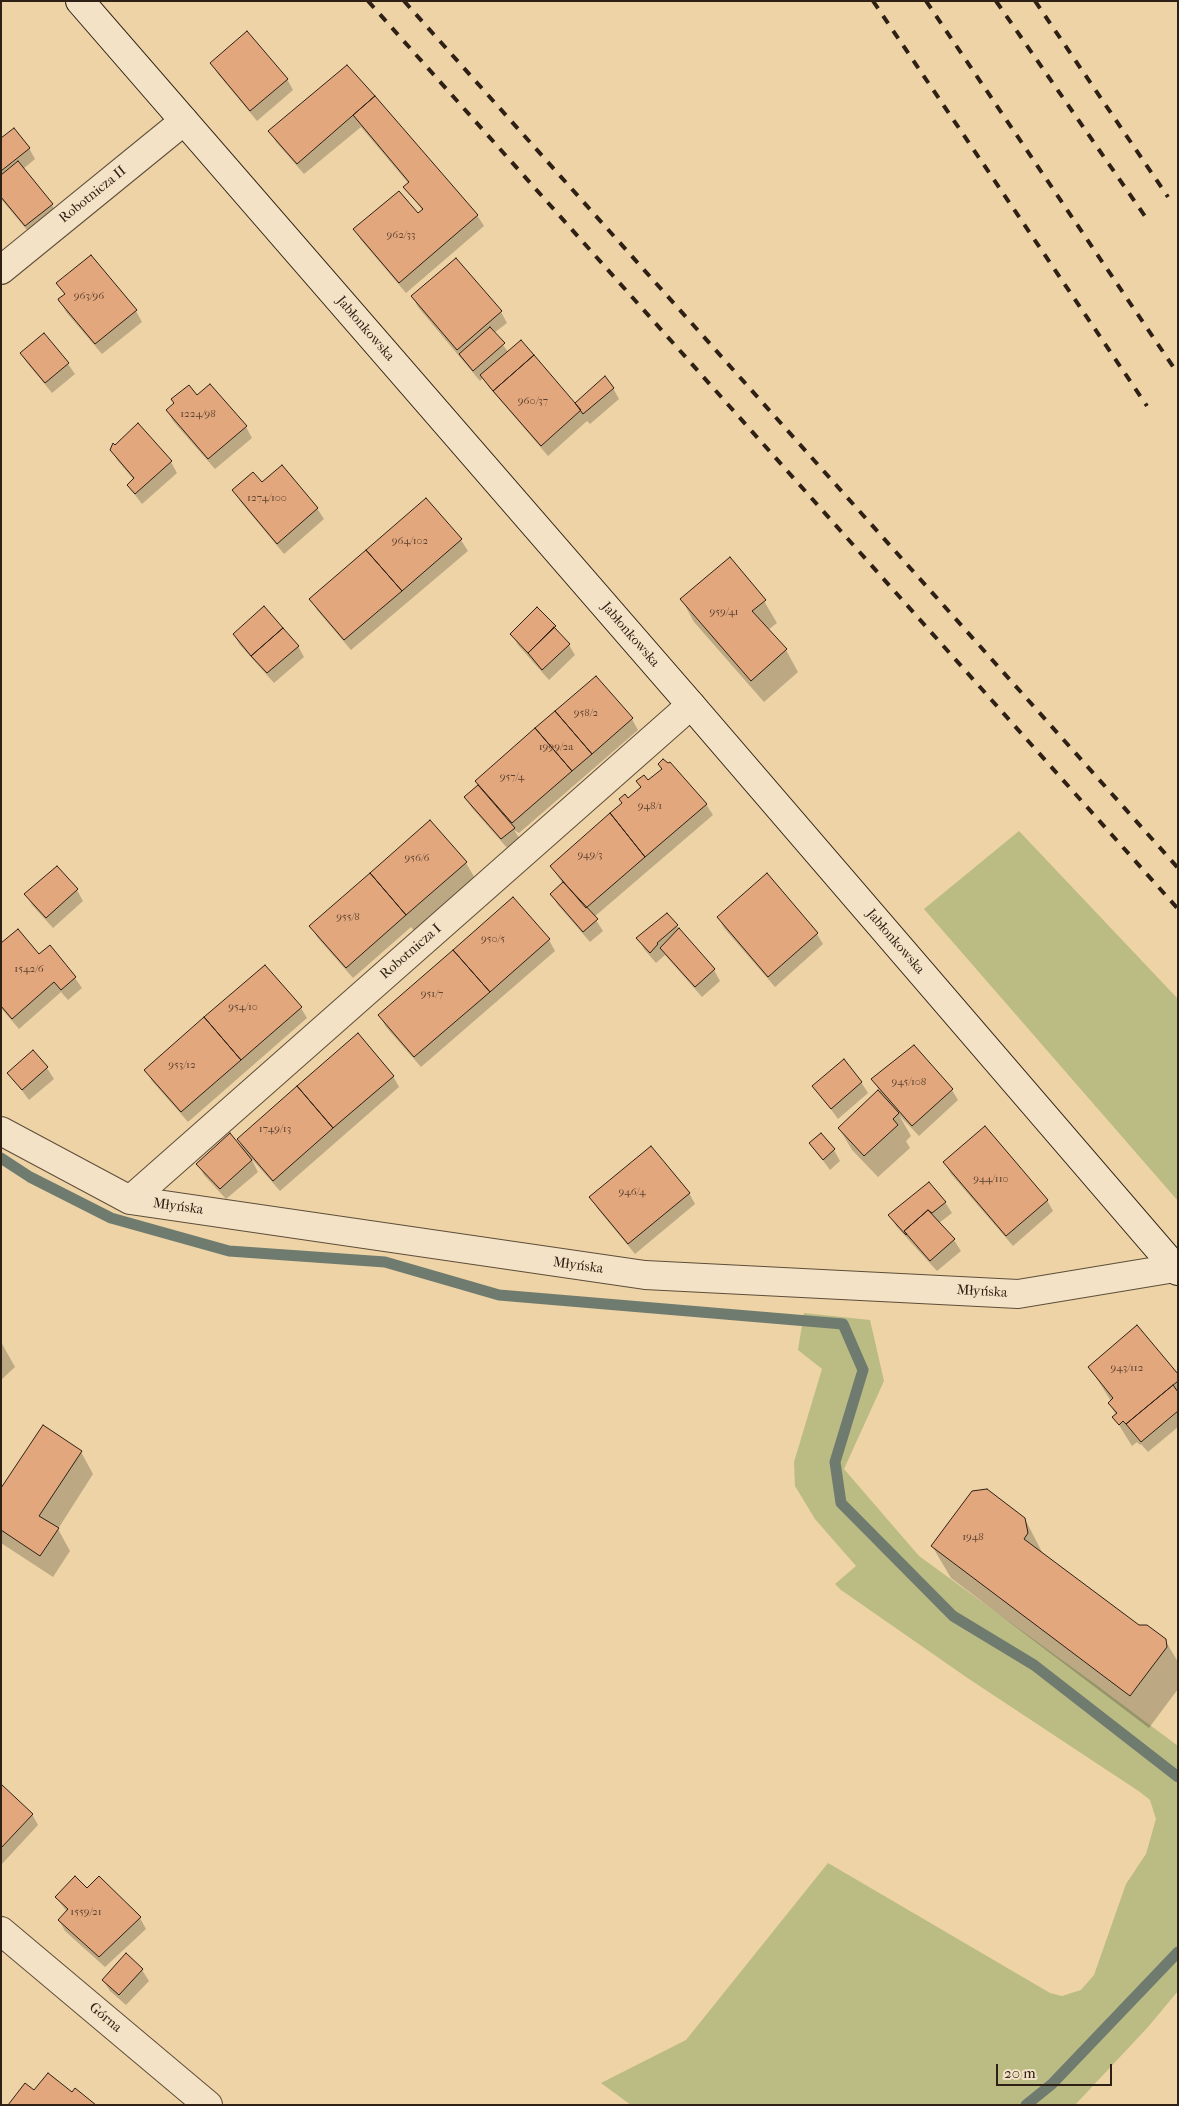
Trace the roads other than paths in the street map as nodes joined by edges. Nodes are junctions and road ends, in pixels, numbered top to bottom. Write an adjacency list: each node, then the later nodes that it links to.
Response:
1 (80, 1): 2 (street, Jabłonkowska)
2 (184, 121): 3 (street, Robotnicza II); 4 (street, Jabłonkowska)
3 (1, 270)
4 (691, 705): 6 (street, Robotnicza I); 7 (street, Jabłonkowska)
5 (1, 1131): 6 (street, Młyńska)
6 (130, 1200): 7 (street, Młyńska)
7 (1176, 1269)
8 (1, 1931): 9 (street, Górna)
9 (208, 2105)

